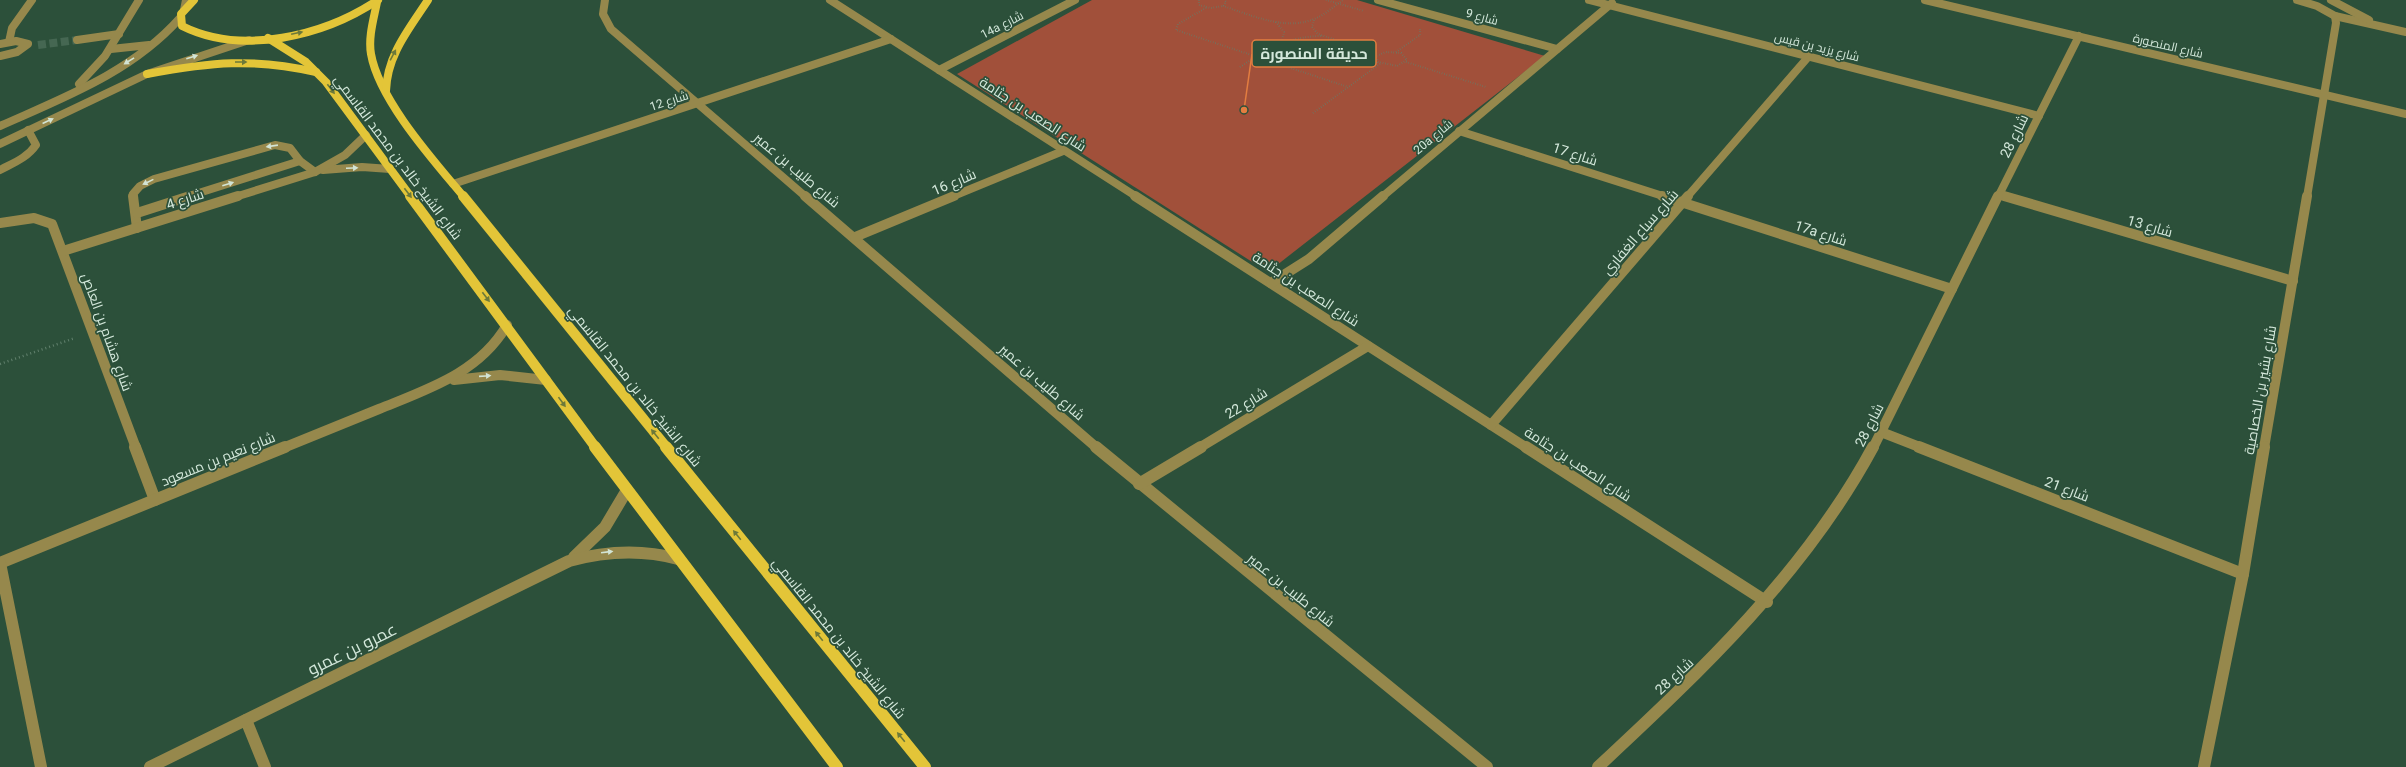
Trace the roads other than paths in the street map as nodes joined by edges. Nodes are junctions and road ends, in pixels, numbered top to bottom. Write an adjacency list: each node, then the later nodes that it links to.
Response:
1 (32, 0): 27 (street)
2 (139, 0): 21 (street)
3 (186, 0): 16 (street)
4 (194, 0): 16 (main road)
5 (428, 0): 39 (main road, one-way to 5)
6 (605, 0): 42 (street, شارع طليب بن عمير)
7 (1075, 0): 36 (street, 14a شارع)
8 (1378, 0): 33 (street, شارع 9)
9 (1589, 0): 15 (street, شارع يزيد بن قيس)
10 (1925, 0): 22 (street, شارع المنصورة)
11 (2297, 0): 17 (street)
12 (2331, 0): 19 (street)
13 (378, 1): 23 (main road, one-way to 13); 39 (main road, شارع الشيخ خالد بن محمد القاسمي)
14 (835, 1): 26 (street, شارع الصعب بن جثامة)
15 (1612, 3): 33 (street, 20a شارع); 35 (street, شارع يزيد بن قيس)
16 (184, 10): 18 (main road)
17 (2335, 16): 19 (street); 40 (street, شارع بشير بن الخصاصية)
18 (180, 18): 25 (main road); 29 (street)
19 (2381, 27): 20 (street)
20 (2406, 32)
21 (119, 34): 24 (street); 32 (street)
22 (2079, 36): 40 (street, شارع المنصورة); 44 (street, شارع 28)
23 (268, 38): 25 (main road); 37 (main road, شارع الشيخ خالد بن محمد القاسمي)
24 (77, 40)
25 (250, 40): 38 (street, one-way to 25)
26 (891, 40): 36 (street, شارع الصعب بن جثامة); 42 (street, شارع 12)
27 (8, 42): 28 (street); 31 (street)
28 (0, 44)
29 (153, 44): 32 (street); 41 (street, one-way to 41)
30 (38, 45): 31 (street)
31 (27, 46): 34 (street)
32 (111, 49): 41 (street)
33 (1557, 49): 47 (street, 20a شارع)
34 (0, 56)
35 (1809, 56): 44 (street, شارع يزيد بن قيس); 57 (street, شارع سباع الغفاري)
36 (939, 70): 50 (street, شارع الصعب بن جثامة)
37 (316, 72): 38 (main road, one-way to 37); 48 (main road, شارع الشيخ خالد بن محمد القاسمي, one-way to 48)
38 (147, 74): 46 (street, one-way to 38)
39 (386, 93): 55 (main road, شارع الشيخ خالد بن محمد القاسمي)
40 (2323, 94): 43 (street, شارع المنصورة); 63 (street, شارع بشير بن الخصاصية)
41 (59, 98): 45 (street)
42 (696, 104): 55 (street, شارع 12); 61 (street, شارع طليب بن عمير)
43 (2406, 114)
44 (2039, 116): 56 (street, شارع 28)
45 (0, 126)
46 (28, 130): 49 (street); 53 (street)
47 (1459, 131): 57 (street, شارع 17); 64 (street, 20a شارع)
48 (366, 135): 52 (main road, شارع الشيخ خالد بن محمد القاسمي); 54 (street, شارع 4)
49 (0, 144)
50 (1063, 151): 61 (street, شارع 16); 64 (street, شارع الصعب بن جثامة)
51 (300, 161): 54 (street); 58 (street, one-way to 51); 58 (street, one-way to 58)
52 (390, 169): 54 (street, شارع 4, one-way to 52); 66 (main road, شارع الشيخ خالد بن محمد القاسمي, one-way to 66)
53 (0, 170)
54 (315, 172): 60 (street, شارع 4)
55 (453, 184): 85 (main road, شارع الشيخ خالد بن محمد القاسمي, one-way to 55)
56 (2000, 195): 63 (street, شارع 13); 65 (street, شارع 28)
57 (1683, 202): 65 (street, 17a شارع); 70 (street, شارع سباع الغفاري)
58 (137, 213): 60 (street)
59 (0, 223): 62 (street, شارع هشام بن العاص)
60 (137, 228): 62 (street, شارع 4)
61 (855, 237): 72 (street, شارع طليب بن عمير)
62 (63, 252): 74 (street, شارع هشام بن العاص)
63 (2293, 281): 78 (street, شارع بشير بن الخصاصية)
64 (1271, 283): 67 (street, شارع الصعب بن جثامة)
65 (1952, 289): 71 (street, شارع 28)
66 (506, 325): 68 (main road, شارع الشيخ خالد بن محمد القاسمي); 69 (street, شارع نعيم بن مسعود)
67 (1368, 346): 70 (street, شارع الصعب بن جثامة); 72 (street, شارع 22)
68 (546, 380): 69 (street, شارع نعيم بن مسعود, one-way to 68); 73 (main road, شارع الشيخ خالد بن محمد القاسمي, one-way to 73)
69 (447, 382): 74 (street, شارع نعيم بن مسعود)
70 (1491, 425): 79 (street, شارع الصعب بن جثامة)
71 (1881, 432): 78 (street, شارع 21); 79 (street, شارع 28)
72 (1139, 484): 86 (street, شارع طليب بن عمير)
73 (627, 490): 75 (main road, شارع الشيخ خالد بن محمد القاسمي); 76 (street, عمرو بن عمرو)
74 (155, 500): 77 (street, شارع نعيم بن مسعود)
75 (678, 559): 76 (street, عمرو بن عمرو, one-way to 75); 84 (main road, شارع الشيخ خالد بن محمد القاسمي)
76 (569, 561): 80 (street, عمرو بن عمرو)
77 (0, 563): 81 (street)
78 (2243, 574): 88 (street, شارع بشير بن الخصاصية)
79 (1767, 602): 87 (street, شارع 28)
80 (246, 720): 82 (street, عمرو بن عمرو); 83 (street)
81 (41, 767)
82 (150, 767)
83 (265, 767)
84 (837, 767)
85 (925, 767)
86 (1487, 767)
87 (1598, 767)
88 (2204, 767)

